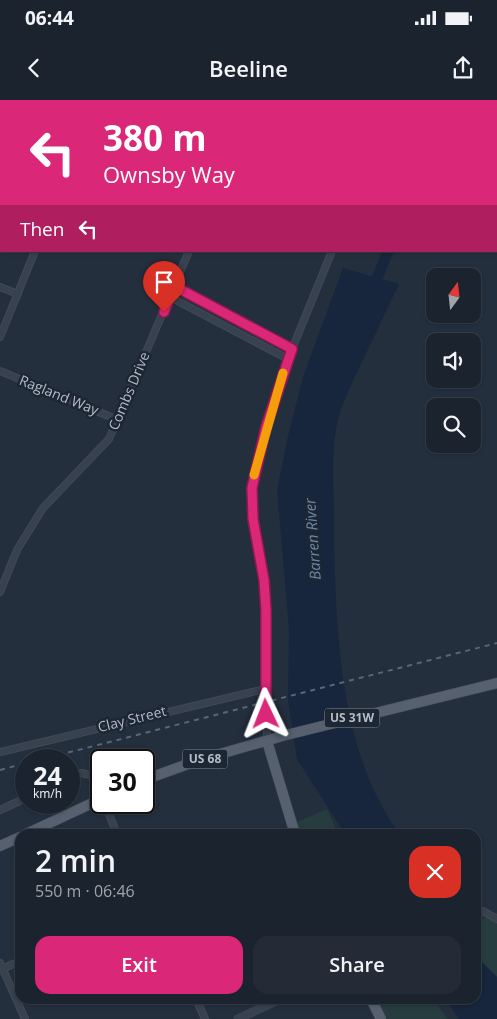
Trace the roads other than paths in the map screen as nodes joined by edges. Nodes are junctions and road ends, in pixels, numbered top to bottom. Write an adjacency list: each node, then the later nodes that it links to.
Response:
1 (35, 252): 6 (street)
2 (188, 252): 4 (street, Combs Drive)
3 (332, 252): 9 (street)
4 (174, 286): 7 (street, Combs Drive); 9 (street)
5 (0, 287): 6 (street)
6 (18, 294): 8 (street)
7 (170, 297): 10 (street); 12 (street, Combs Drive)
8 (0, 337)
9 (292, 349): 10 (street)
10 (288, 359): 15 (street)
11 (0, 371): 12 (street, Ragland Way)
12 (118, 420): 13 (street, Combs Drive)
13 (0, 592)
14 (497, 681): 16 (main road, US 31W)
15 (265, 689): 16 (street); 17 (street, Clay Street)
16 (267, 741): 18 (main road, US 68); 25 (main road)
17 (0, 752)
18 (155, 776)
19 (15, 803): 21 (street)
20 (90, 803): 23 (main road)
21 (0, 810)
22 (109, 814): 24 (street)
23 (36, 829)
24 (115, 829)
25 (293, 829)
26 (15, 838): 27 (main road)
27 (0, 846)
28 (481, 912): 29 (street)
29 (497, 919)
30 (15, 962): 31 (street)
31 (1, 966): 32 (street)
32 (15, 997)
33 (18, 1004): 37 (street)
34 (198, 1004): 38 (street)
35 (270, 1004): 39 (street)
36 (374, 1004): 40 (main road)
37 (25, 1019)
38 (205, 1019)
39 (238, 1019)
40 (381, 1019)

